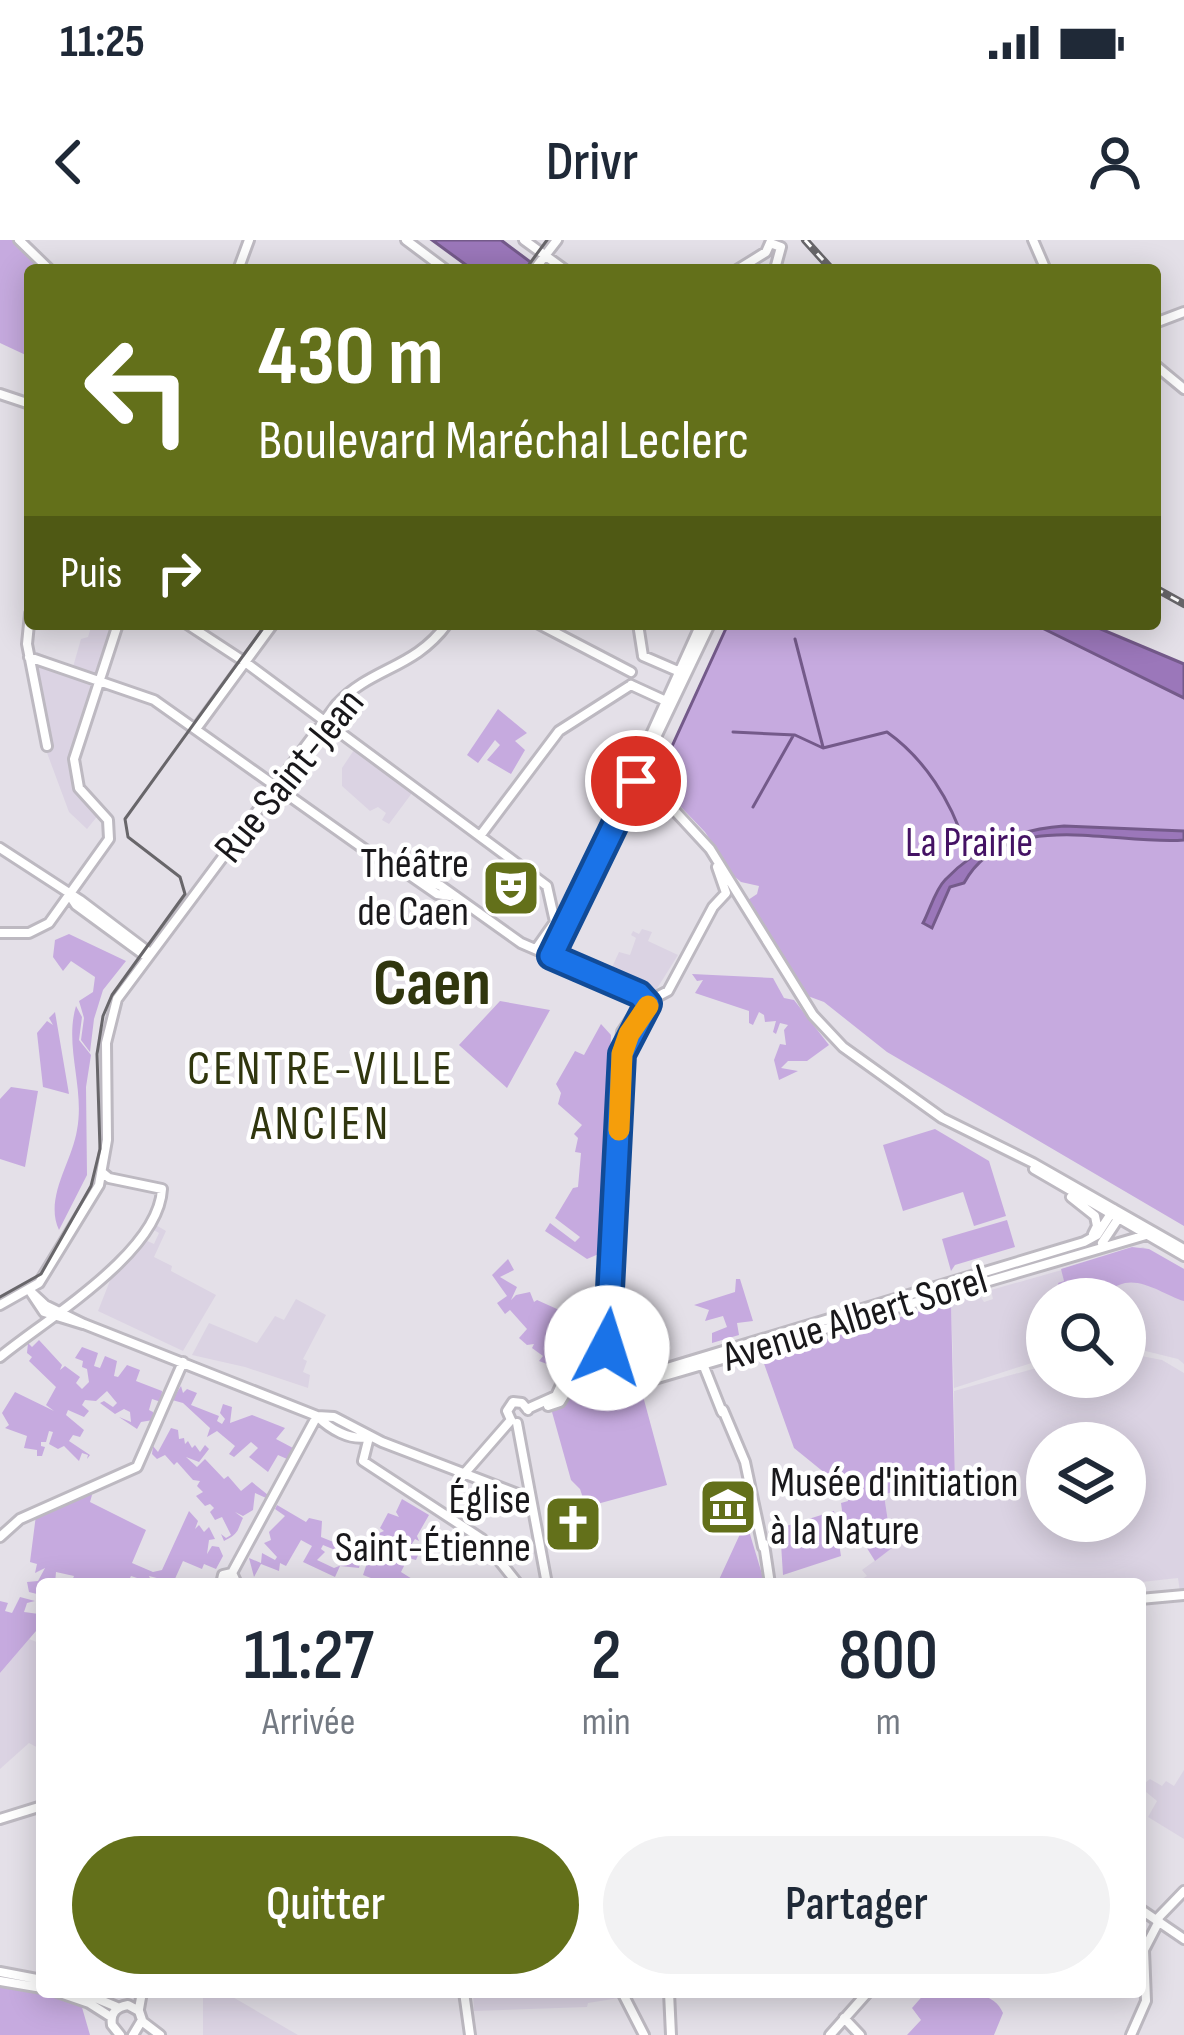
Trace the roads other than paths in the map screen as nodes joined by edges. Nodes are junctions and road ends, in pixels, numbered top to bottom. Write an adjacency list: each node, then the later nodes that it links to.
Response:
1 (20, 240): 8 (main road)
2 (406, 240): 9 (main road)
3 (537, 240): 5 (main road)
4 (556, 240): 7 (main road)
5 (525, 241): 7 (main road)
6 (777, 248): 12 (main road)
7 (545, 255): 10 (main road); 11 (main road)
8 (44, 264)
9 (438, 264)
10 (538, 264)
11 (557, 264)
12 (748, 264)
13 (26, 630): 23 (main road)
14 (116, 630): 27 (main road)
15 (196, 630): 24 (main road)
16 (269, 630): 24 (main road)
17 (443, 630): 30 (main road, Rue Saint-Jean)
18 (552, 630): 25 (main road)
19 (639, 630): 22 (main road)
20 (698, 630): 26 (main road)
21 (707, 630): 26 (main road)
22 (643, 656): 25 (main road); 26 (main road)
23 (29, 657): 27 (main road); 32 (main road)
24 (245, 662): 30 (main road); 31 (main road)
25 (631, 668): 28 (main road)
26 (682, 673): 29 (main road)
27 (99, 680): 31 (main road); 41 (main road)
28 (631, 685): 29 (main road); 37 (main road)
29 (669, 703): 33 (main road); 34 (main road)
30 (324, 721): 35 (main road, Rue Saint-Jean); 37 (main road)
31 (196, 729): 35 (main road)
32 (47, 746)
33 (643, 769): 34 (main road); 36 (main road)
34 (636, 781): 36 (main road); 46 (main road)
35 (275, 788): 39 (main road); 45 (main road, Rue Saint-Jean)
36 (675, 812): 40 (main road)
37 (480, 836): 44 (main road)
38 (0, 848): 41 (main road)
39 (409, 874): 42 (main road); 42 (main road)
40 (730, 890): 47 (main road); 48 (main road)
41 (69, 895): 43 (main road); 45 (main road)
42 (452, 896): 44 (main road)
43 (0, 933)
44 (536, 949): 46 (main road)
45 (149, 955): 50 (main road, Rue Saint-Jean)
46 (551, 956): 47 (main road)
47 (643, 1004): 58 (main road)
48 (992, 1144): 49 (main road); 51 (main road)
49 (1036, 1170): 51 (main road); 53 (main road)
50 (103, 1173): 57 (main road); 59 (main road)
51 (1116, 1214): 52 (main road); 53 (main road); 54 (main road); 55 (main road)
52 (1146, 1235): 54 (main road, Avenue Albert Sorel); 55 (main road)
53 (1089, 1240): 56 (main road, Avenue Albert Sorel)
54 (1102, 1245): 56 (main road, Avenue Albert Sorel)
55 (1184, 1252)
56 (978, 1278): 68 (main road, Avenue Albert Sorel)
57 (30, 1291): 60 (main road); 61 (main road)
58 (611, 1293): 64 (main road); 65 (main road)
59 (69, 1304): 61 (main road); 62 (main road)
60 (0, 1305)
61 (56, 1313): 62 (main road); 63 (main road); 67 (main road)
62 (71, 1316): 63 (main road)
63 (84, 1324): 69 (main road)
64 (592, 1330): 65 (main road); 66 (main road)
65 (605, 1343): 68 (main road); 70 (main road)
66 (572, 1355): 70 (main road); 71 (main road)
67 (0, 1357)
68 (702, 1361): 70 (main road); 83 (main road)
69 (183, 1362): 72 (main road); 77 (main road)
70 (593, 1365): 71 (main road)
71 (528, 1411): 73 (main road); 73 (main road)
72 (317, 1416): 74 (main road); 78 (main road)
73 (514, 1421): 75 (main road); 76 (main road)
74 (369, 1437): 75 (main road); 81 (main road)
75 (463, 1475): 76 (main road)
76 (531, 1499): 82 (main road)
77 (0, 1537)
78 (232, 1573): 79 (main road); 80 (main road)
79 (223, 1578)
80 (234, 1578)
81 (513, 1578)
82 (546, 1578)
83 (769, 1578)
84 (1184, 1595): 85 (main road)
85 (1146, 1598)
86 (36, 1808): 87 (main road)
87 (0, 1820)
88 (1184, 1891): 90 (main road)
89 (1146, 1913): 90 (main road)
90 (1158, 1921): 91 (main road); 92 (main road)
91 (1184, 1939)
92 (1146, 1946)
93 (0, 1972): 95 (main road)
94 (0, 1981): 96 (main road)
95 (36, 1982)
96 (36, 1984)
97 (74, 1998): 107 (main road)
98 (87, 1998): 107 (main road)
99 (140, 1998): 105 (main road)
100 (467, 1998): 111 (main road)
101 (625, 1998): 112 (main road)
102 (669, 1998): 113 (main road)
103 (862, 1998): 106 (main road)
104 (1146, 1998): 116 (main road)
105 (137, 2012): 107 (main road); 108 (main road); 110 (main road)
106 (844, 2018): 114 (main road); 115 (main road)
107 (112, 2021): 109 (main road)
108 (136, 2034)
109 (120, 2035)
110 (160, 2035)
111 (470, 2035)
112 (644, 2035)
113 (671, 2035)
114 (830, 2035)
115 (860, 2035)
116 (1131, 2035)

